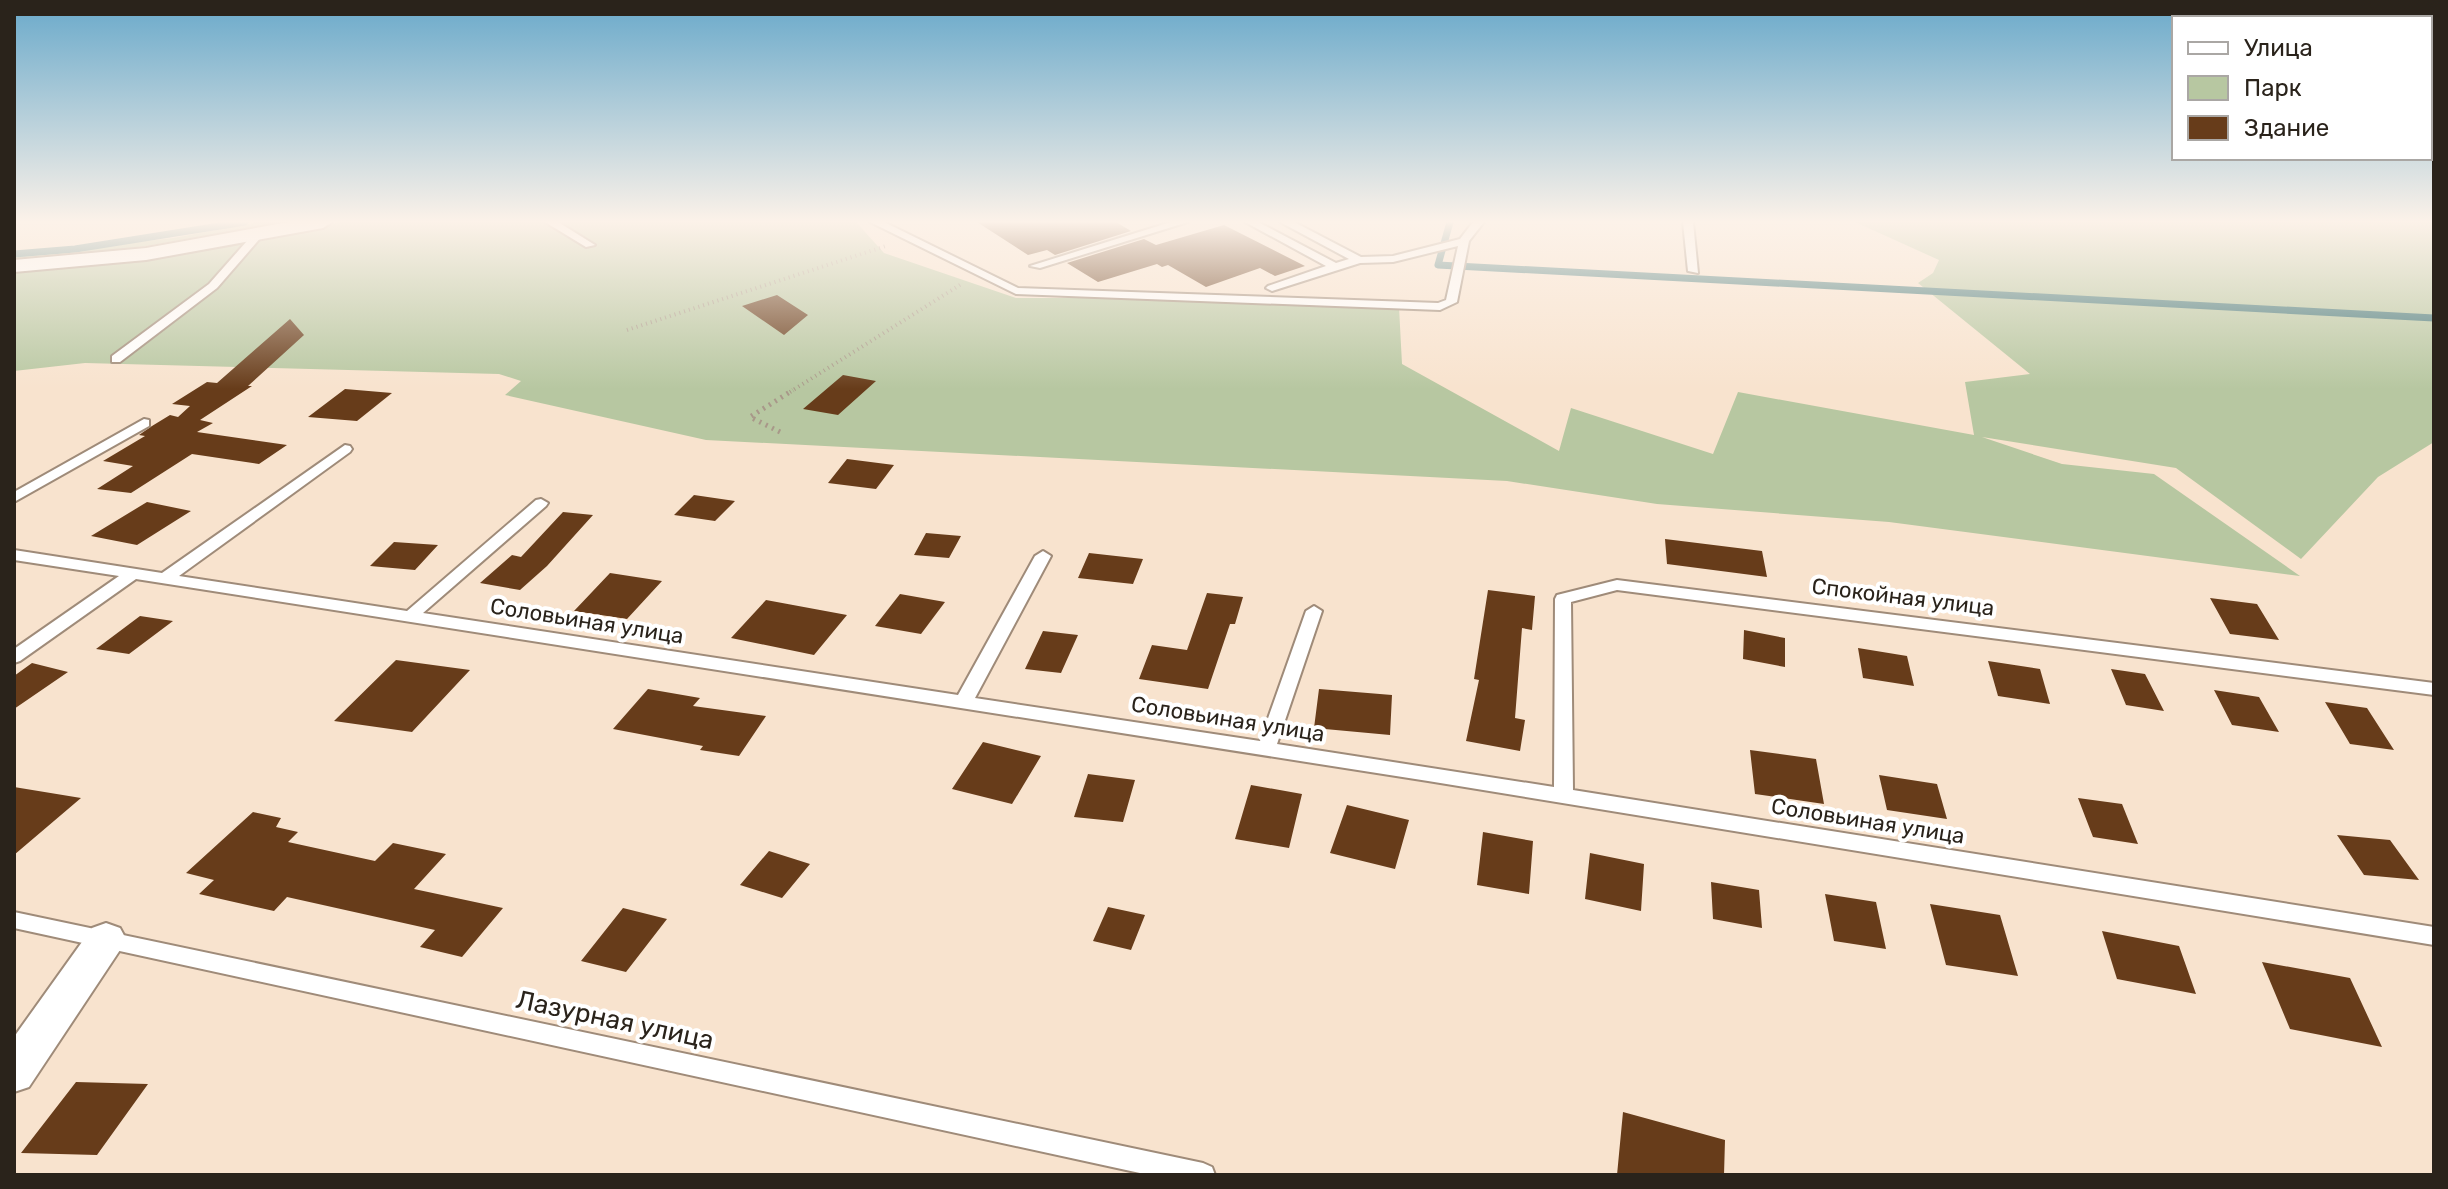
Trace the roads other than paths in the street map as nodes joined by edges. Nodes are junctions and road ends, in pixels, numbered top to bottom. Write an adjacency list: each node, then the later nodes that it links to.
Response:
1 (221, 277): 6 (lane)
2 (985, 277): 4 (lane)
3 (1304, 277): 5 (lane)
4 (1456, 277)
5 (1272, 288)
6 (116, 359)
7 (144, 423): 9 (lane)
8 (345, 449): 14 (lane)
9 (14, 498)
10 (541, 503): 16 (lane)
11 (14, 555): 13 (lane, Соловьиная улица)
12 (1043, 556): 19 (lane)
13 (131, 575): 14 (lane, Соловьиная улица); 17 (lane)
14 (163, 580): 16 (lane, Соловьиная улица)
15 (1314, 611): 20 (lane)
16 (408, 618): 19 (lane, Соловьиная улица)
17 (14, 657)
18 (2434, 689): 21 (lane, Спокойная улица)
19 (963, 703): 20 (lane, Соловьиная улица)
20 (1266, 749): 21 (lane, Соловьиная улица)
21 (1564, 796): 23 (lane, Соловьиная улица)
22 (14, 920): 24 (lane, Лазурная улица)
23 (2434, 936)
24 (106, 939): 25 (street); 26 (lane, Лазурная улица)
25 (14, 1073)
26 (1203, 1175)

